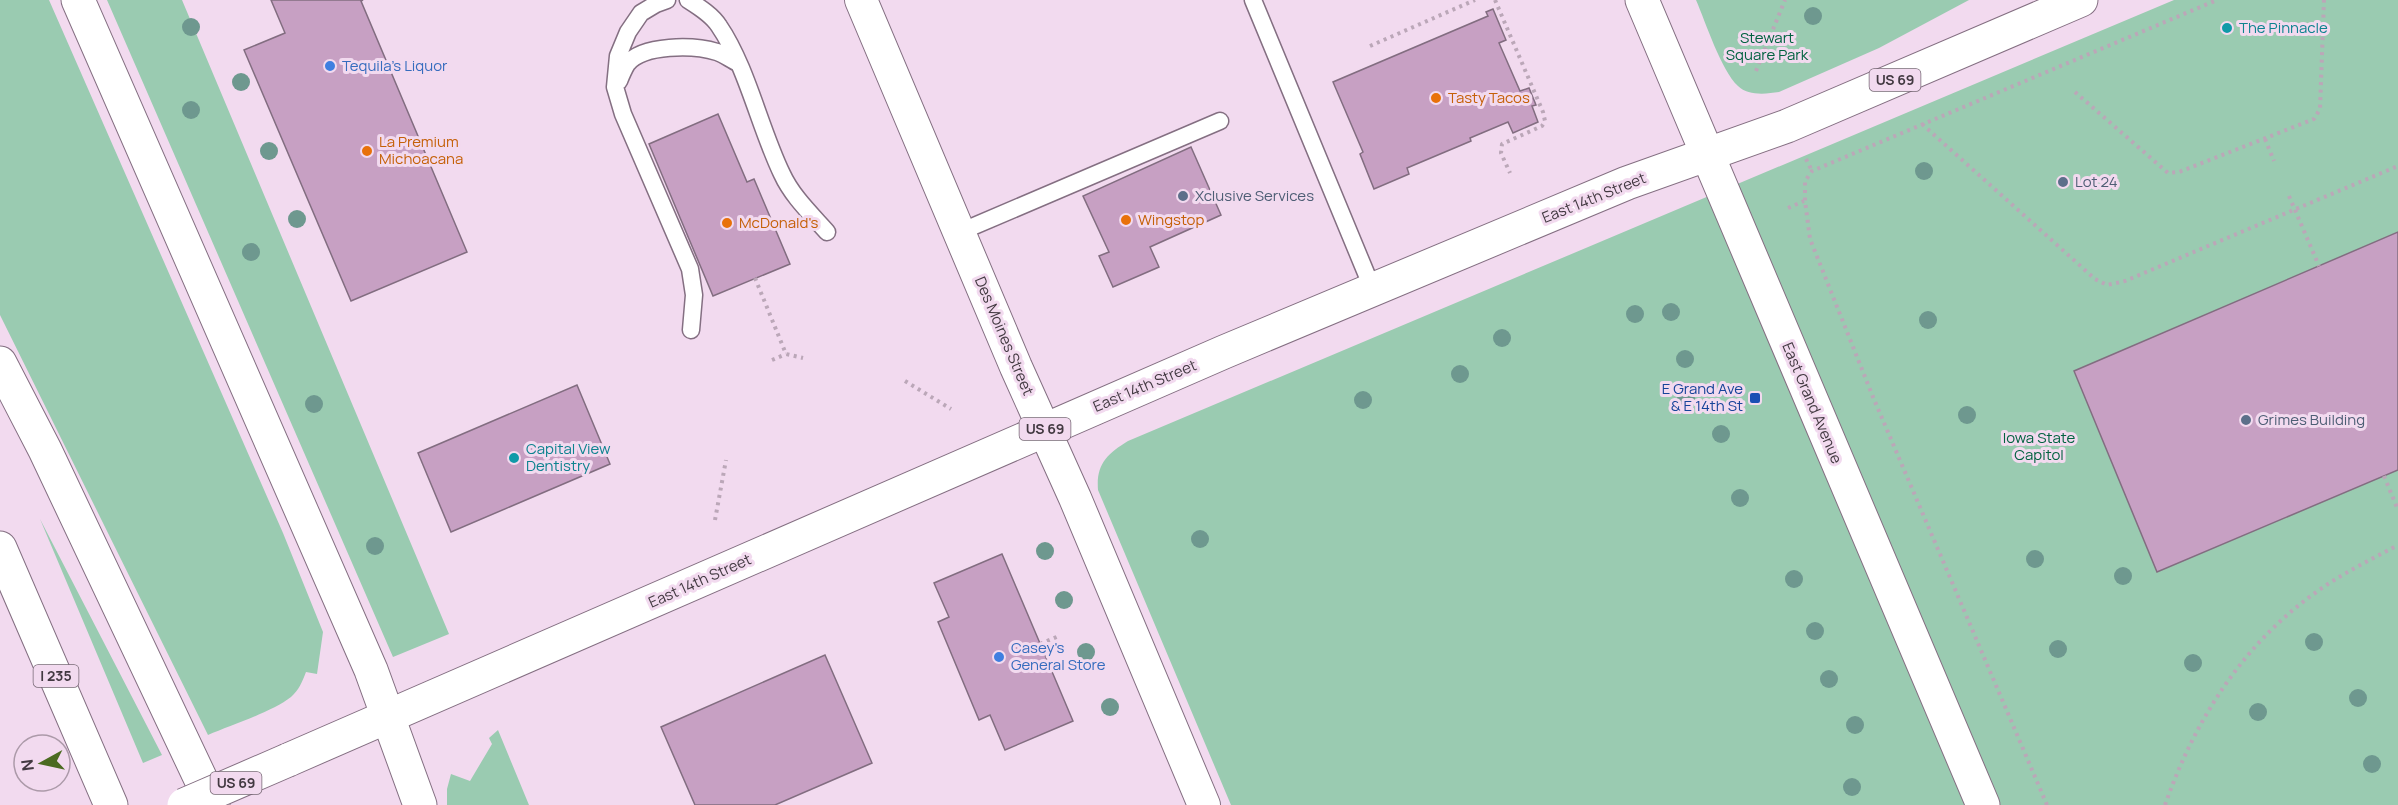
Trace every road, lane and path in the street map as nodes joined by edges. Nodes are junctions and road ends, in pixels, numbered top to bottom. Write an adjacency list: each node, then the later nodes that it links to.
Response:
1 (78, 0): 52 (main road)
2 (667, 0): 16 (lane)
3 (688, 0): 14 (lane)
4 (861, 0): 32 (street, Des Moines Street)
5 (1253, 0): 35 (lane)
6 (1475, 0): 13 (path)
7 (1495, 0): 26 (path)
8 (1642, 0): 21 (main road, East Grand Avenue)
9 (1785, 0): 15 (path)
10 (2081, 0): 21 (main road, East 14th Street / US 69)
11 (2217, 0): 19 (path)
12 (2324, 0): 20 (path)
13 (1370, 46)
14 (738, 63): 16 (lane); 31 (lane)
15 (1756, 71)
16 (615, 87): 36 (lane)
17 (2075, 92): 20 (path)
18 (1220, 121): 32 (lane)
19 (1922, 124): 25 (path); 30 (path)
20 (2265, 139): 23 (path)
21 (1707, 155): 35 (main road, East 14th Street / US 69); 58 (main road, East Grand Avenue)
22 (1806, 159): 25 (path)
23 (2274, 161)
24 (2398, 166): 30 (path)
25 (1812, 171): 28 (path)
26 (1510, 173)
27 (2289, 196): 30 (path)
28 (1804, 201): 29 (path); 59 (path)
29 (1788, 207)
30 (2295, 210): 33 (path)
31 (827, 232)
32 (960, 232): 43 (street, Des Moines Street)
33 (2319, 266)
34 (755, 278): 37 (path)
35 (1373, 290): 43 (main road, East 14th Street / US 69)
36 (691, 330)
37 (786, 354): 38 (path); 39 (path)
38 (803, 358)
39 (772, 360)
40 (0, 363): 55 (main road)
41 (904, 381): 42 (path)
42 (951, 409)
43 (1044, 430): 52 (main road, East 14th Street / US 69); 57 (street, Des Moines Street)
44 (726, 459): 47 (path)
45 (2384, 476): 46 (path)
46 (2398, 510)
47 (715, 520)
48 (2398, 545): 60 (path)
49 (0, 548): 53 (main road, I 235)
50 (1059, 636): 51 (path)
51 (1040, 644)
52 (389, 716): 54 (main road, East 14th Street / US 69, bridge); 56 (main road)
53 (111, 805)
54 (184, 805)
55 (213, 805)
56 (420, 805)
57 (1204, 805)
58 (1983, 805)
59 (2047, 805)
60 (2165, 805)

